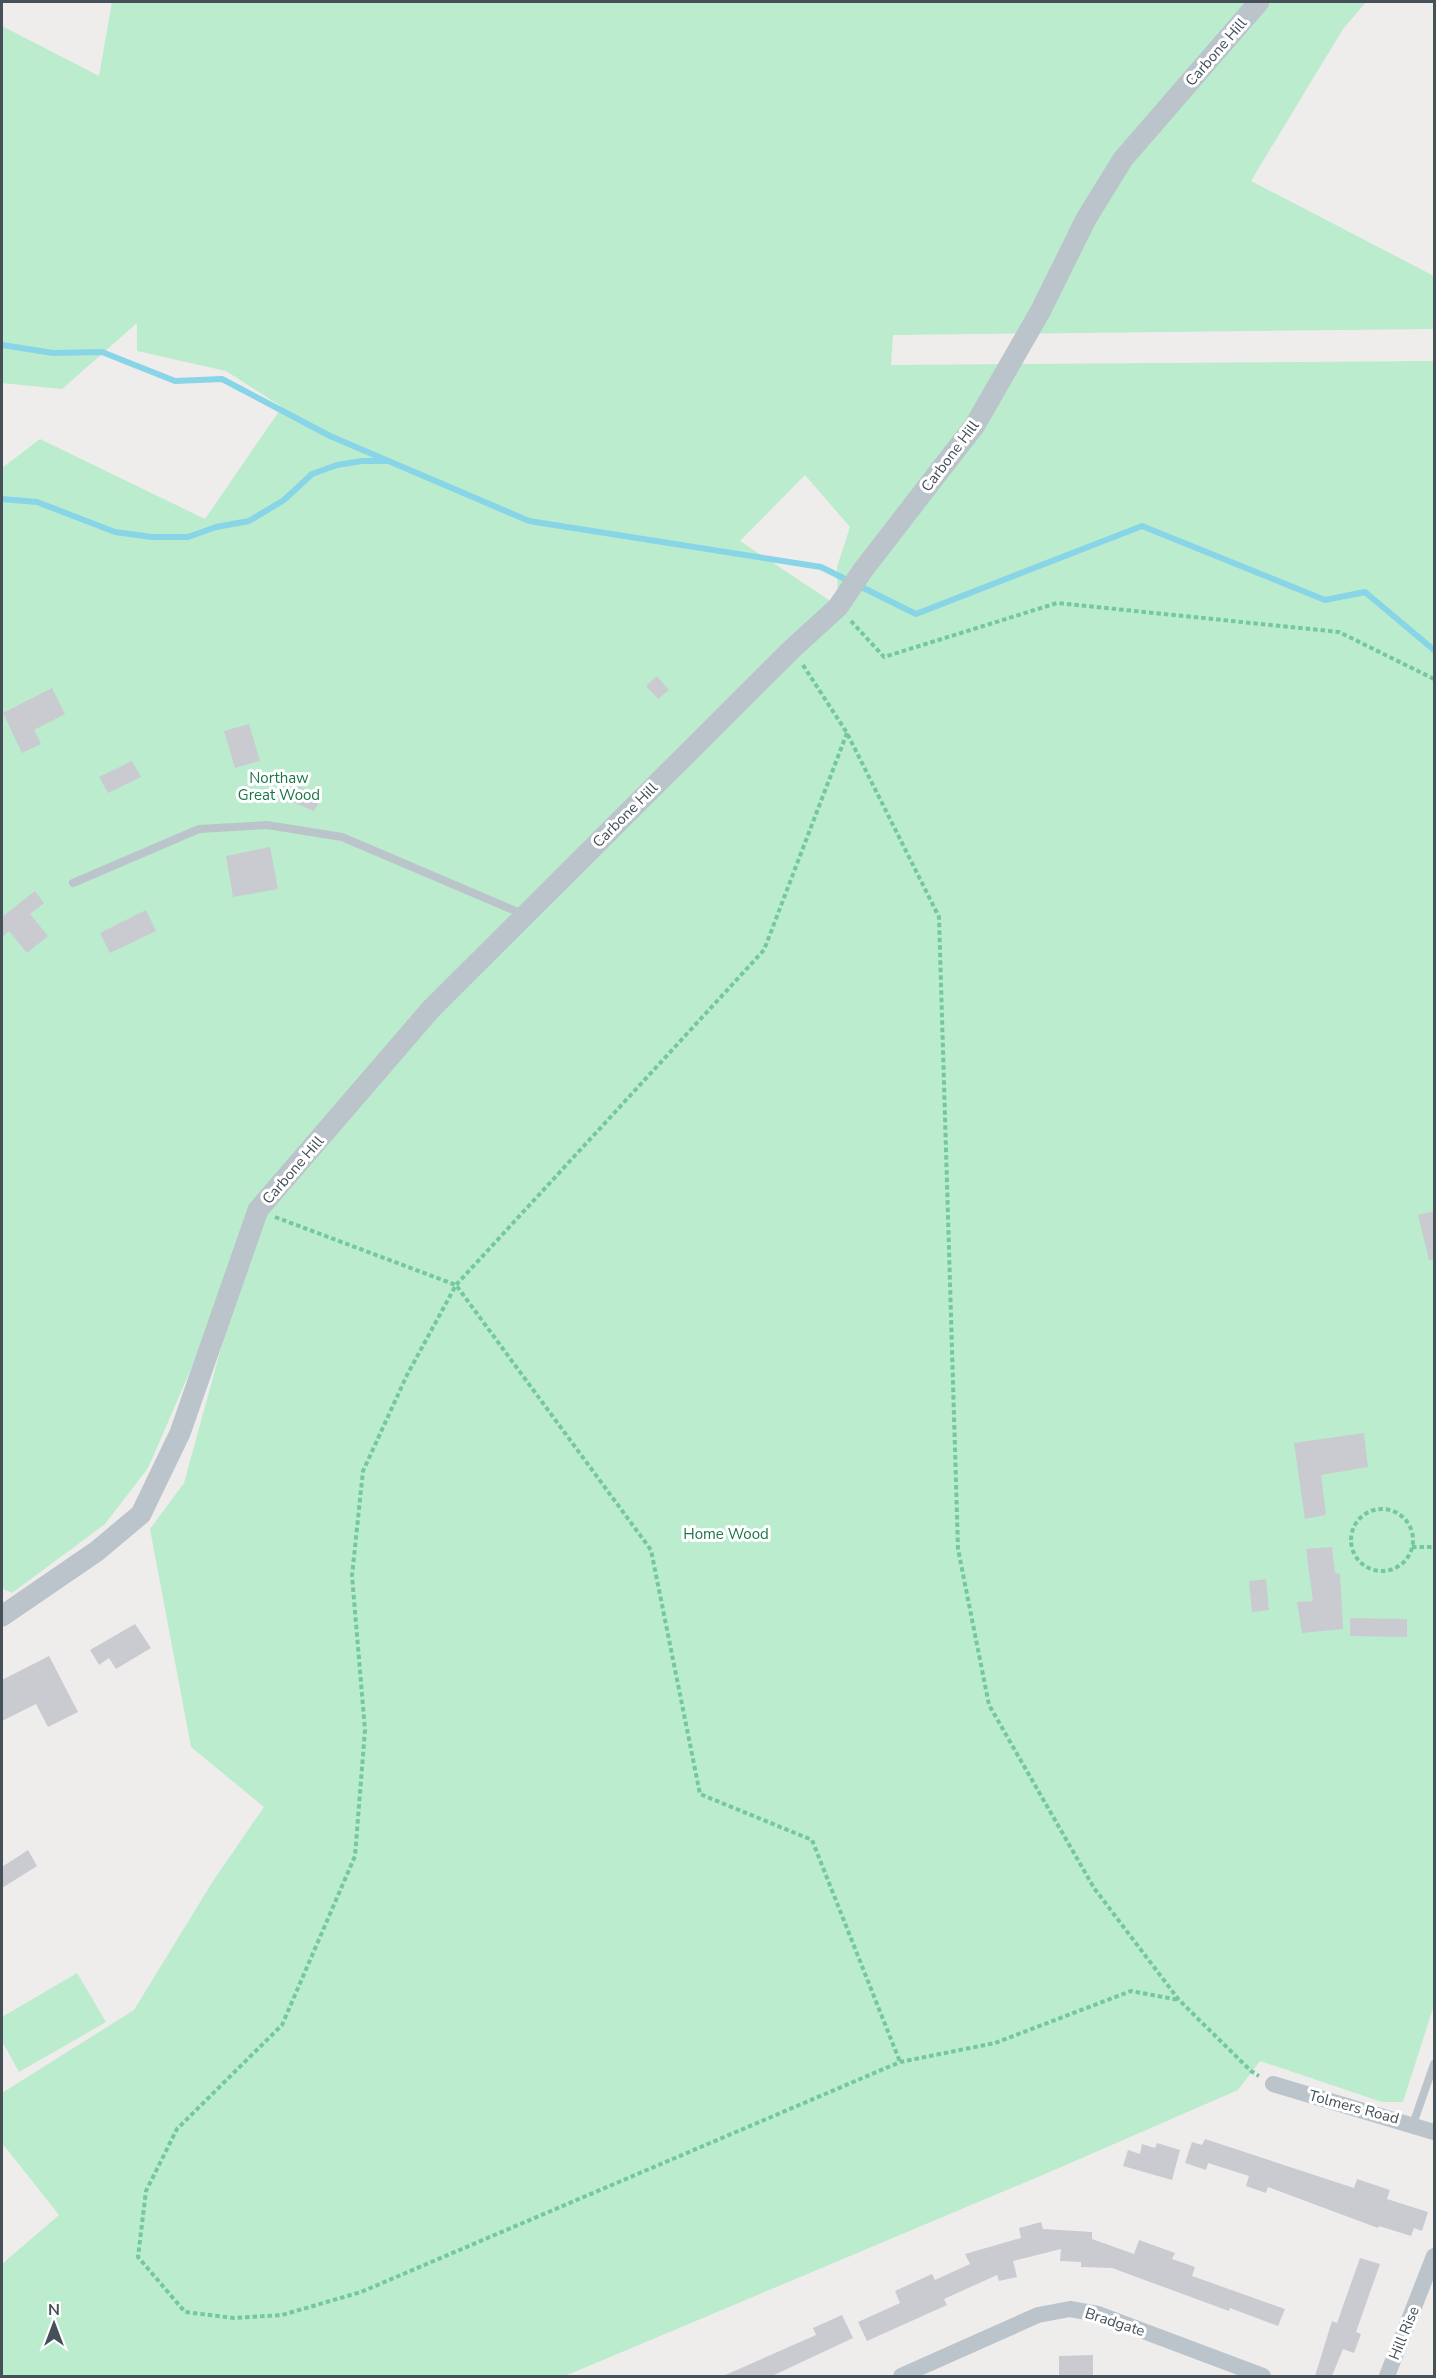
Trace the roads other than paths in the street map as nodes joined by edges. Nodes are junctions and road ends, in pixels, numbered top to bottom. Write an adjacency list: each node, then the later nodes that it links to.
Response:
1 (1259, 2): 3 (street, Carbone Hill)
2 (73, 883): 3 (lane)
3 (525, 915): 4 (street, Carbone Hill)
4 (2, 1616)
5 (1434, 2064): 7 (lane)
6 (1273, 2084): 7 (street, Tolmers Road)
7 (1413, 2124): 8 (street, Tolmers Road)
8 (1434, 2132)
9 (1434, 2256): 12 (street, Hill Rise)
10 (901, 2376): 11 (street, Bradgate)
11 (1263, 2376)
12 (1387, 2376)

